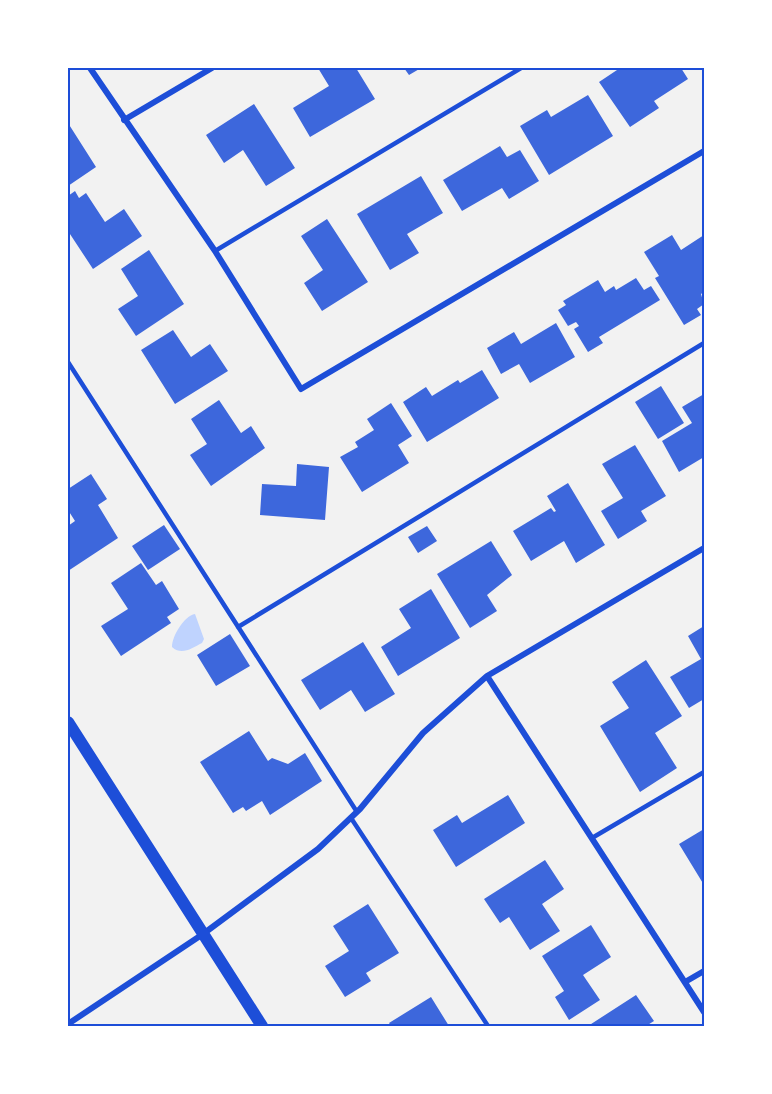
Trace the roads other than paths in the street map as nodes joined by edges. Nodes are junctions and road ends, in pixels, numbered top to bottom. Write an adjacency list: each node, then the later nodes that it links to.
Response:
1 (90, 68): 4 (street)
2 (212, 68): 4 (street)
3 (520, 68): 6 (lane)
4 (124, 120): 6 (street)
5 (705, 151): 6 (street)
6 (214, 251)
7 (705, 343): 10 (lane)
8 (68, 362): 10 (lane)
9 (705, 548): 11 (street)
10 (238, 627): 14 (lane)
11 (487, 676): 14 (street); 15 (street)
12 (68, 722): 16 (main road)
13 (705, 772): 15 (lane)
14 (354, 815): 16 (street); 22 (lane)
15 (592, 838): 18 (street)
16 (203, 934): 20 (street); 21 (main road)
17 (705, 971): 18 (street)
18 (685, 982): 19 (street)
19 (705, 1012)
20 (68, 1024)
21 (262, 1026)
22 (488, 1026)

